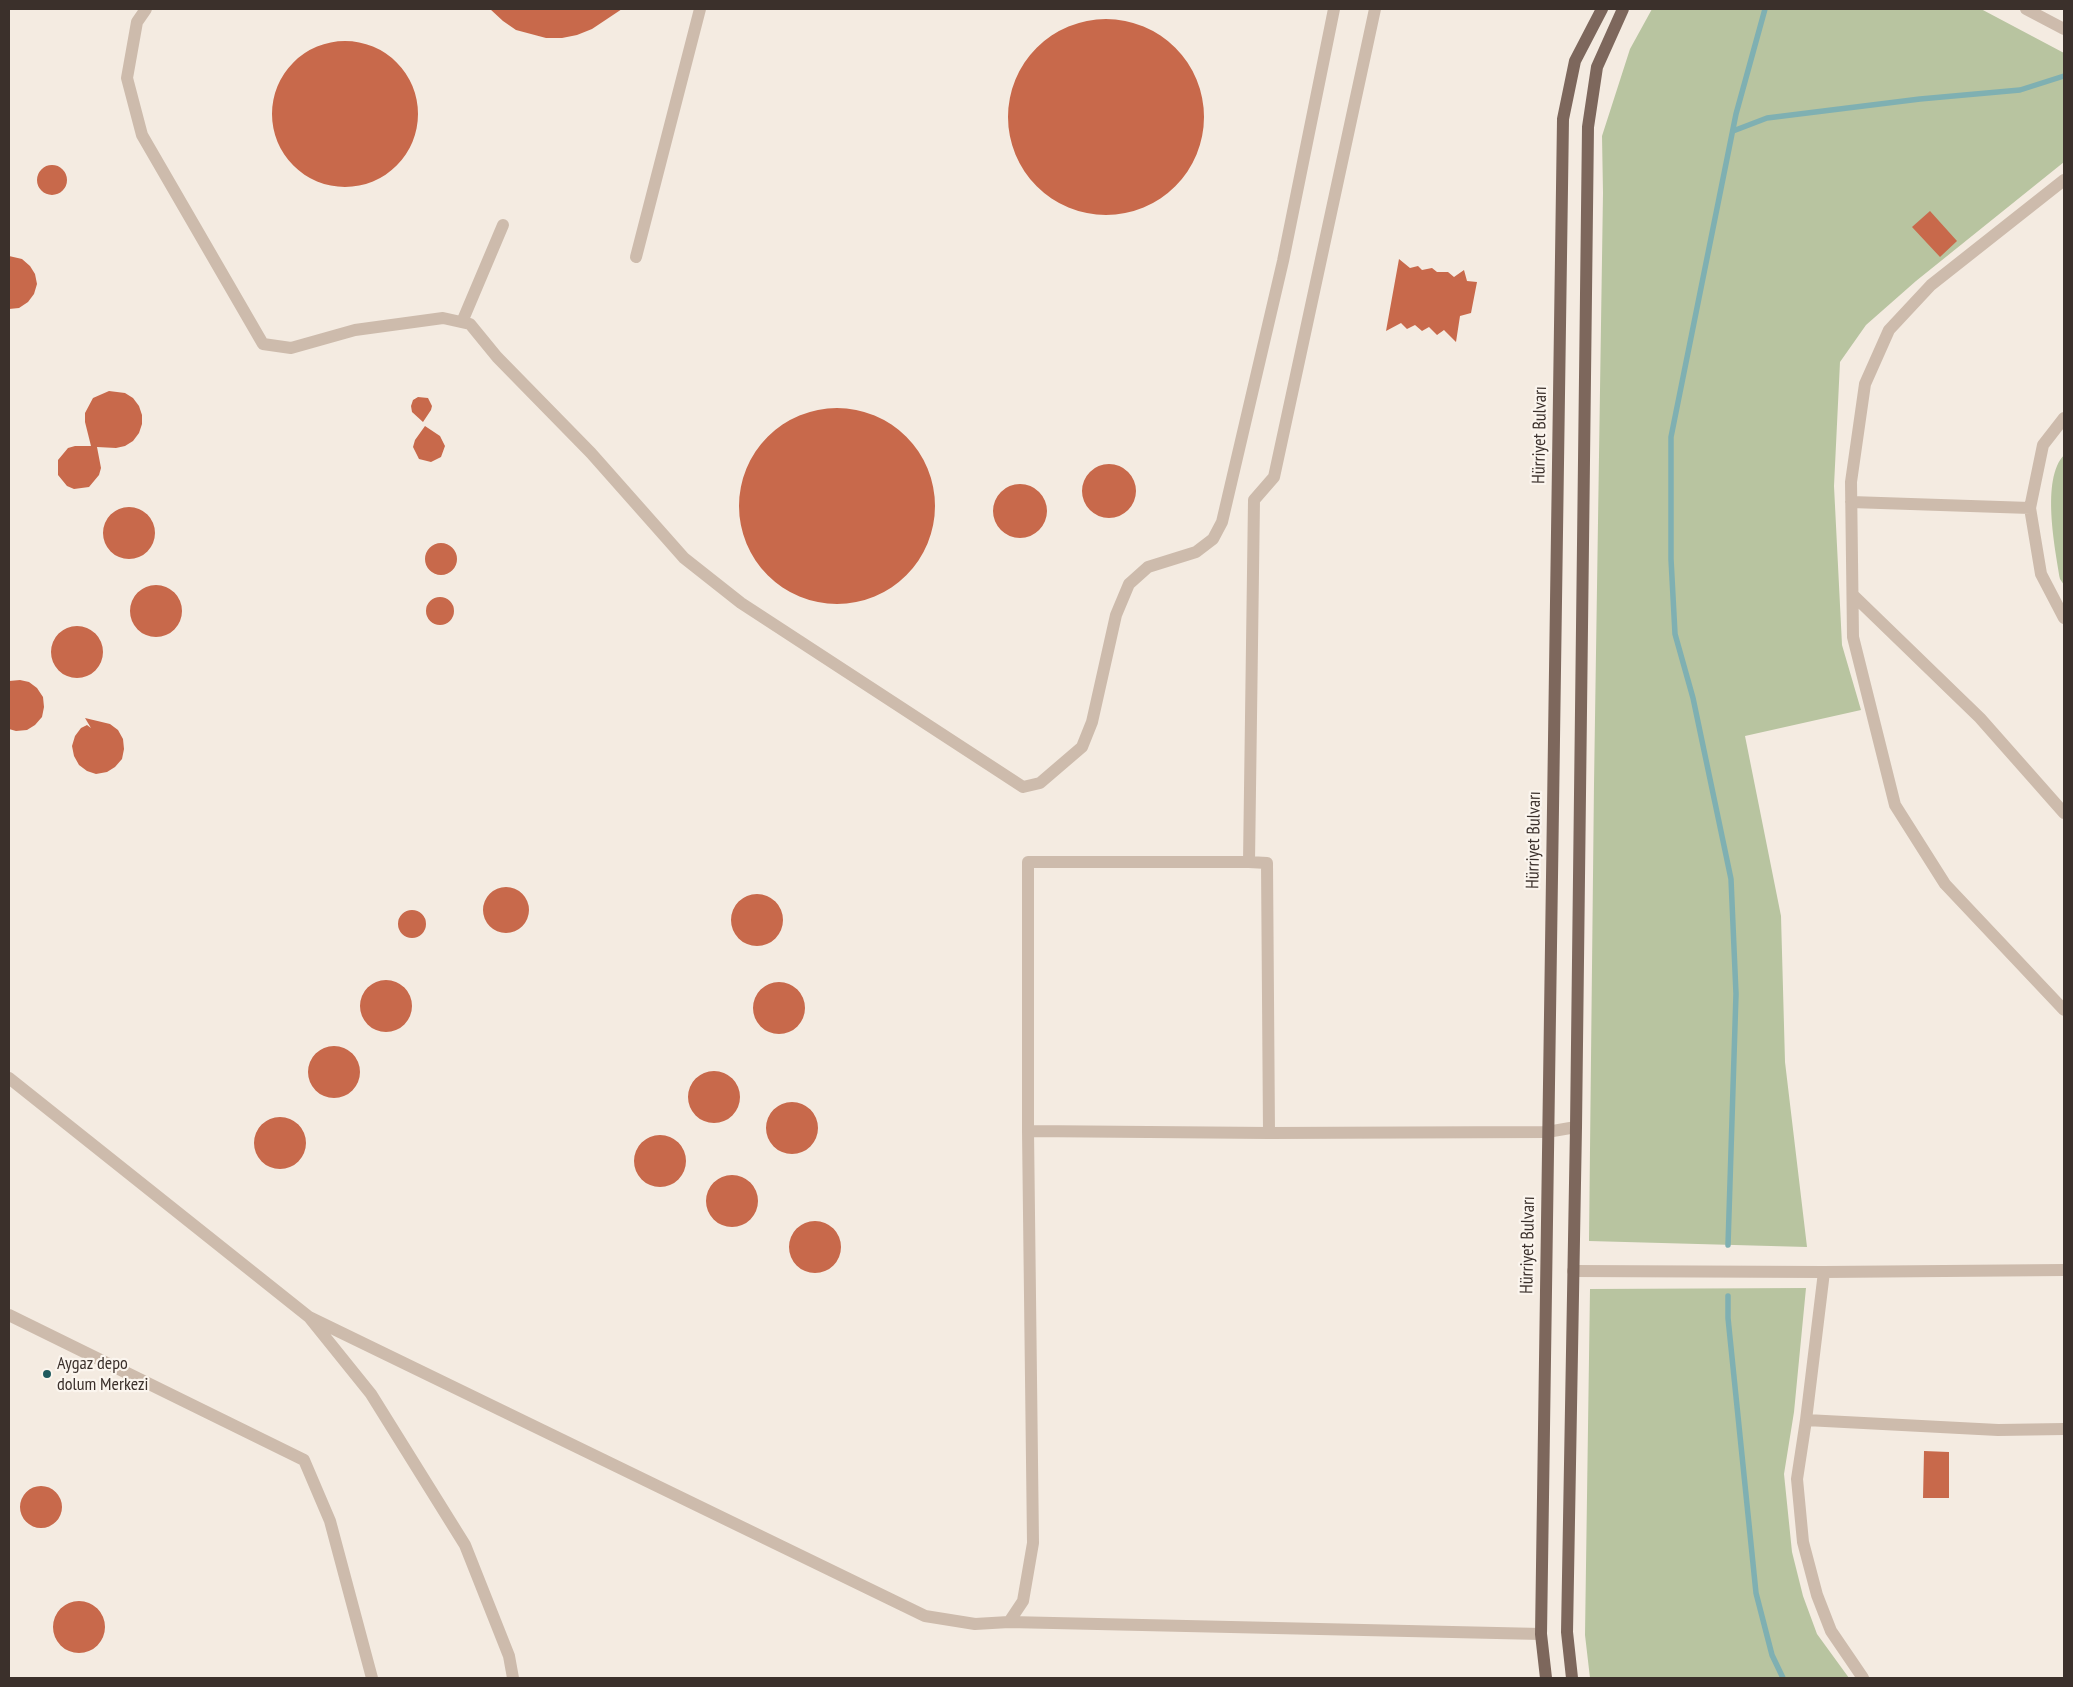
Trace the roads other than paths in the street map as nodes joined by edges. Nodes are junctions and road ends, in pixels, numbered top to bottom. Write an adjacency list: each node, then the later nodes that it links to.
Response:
1 (146, 9): 12 (street)
2 (700, 9): 11 (street)
3 (1334, 9): 12 (street)
4 (1375, 9): 19 (street)
5 (1602, 9): 24 (main road, Hürriyet Bulvarı)
6 (1623, 9): 22 (main road)
7 (2026, 9): 8 (street)
8 (2064, 29)
9 (2064, 180): 14 (street)
10 (503, 225): 12 (street)
11 (636, 257)
12 (462, 322)
13 (2064, 418): 15 (street)
14 (1851, 502): 15 (street); 16 (street)
15 (2030, 508): 17 (street)
16 (1852, 595): 18 (street); 20 (street)
17 (2064, 618)
18 (2064, 813)
19 (1248, 862): 23 (street); 25 (street)
20 (2064, 1010)
21 (9, 1078): 30 (street)
22 (1576, 1127): 24 (street); 27 (main road)
23 (1028, 1131): 25 (street); 33 (street)
24 (1547, 1132): 25 (street); 34 (main road, Hürriyet Bulvarı)
25 (1269, 1133)
26 (2064, 1270): 28 (street)
27 (1573, 1271): 28 (street); 38 (main road)
28 (1824, 1272): 31 (street)
29 (9, 1315): 35 (street)
30 (309, 1317): 33 (street); 36 (street)
31 (1806, 1420): 32 (street); 39 (street)
32 (2064, 1429)
33 (1009, 1622): 34 (street)
34 (1541, 1634): 37 (main road, Hürriyet Bulvarı)
35 (372, 1678)
36 (513, 1678)
37 (1546, 1678)
38 (1572, 1678)
39 (1863, 1678)

